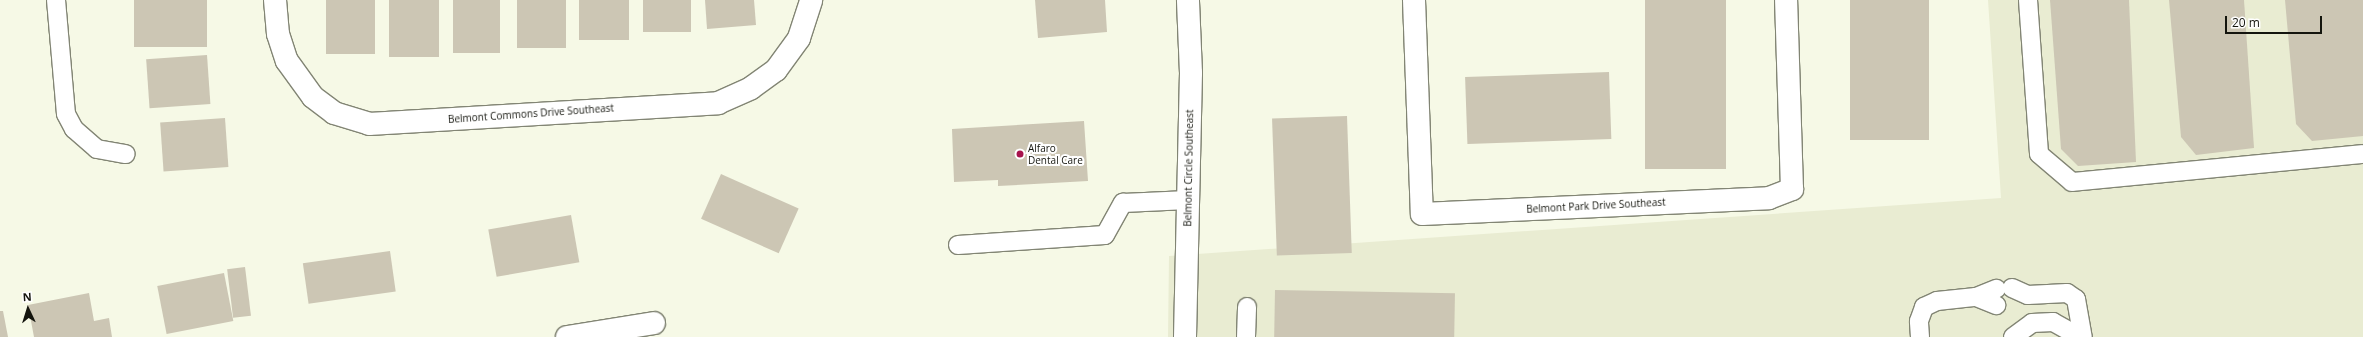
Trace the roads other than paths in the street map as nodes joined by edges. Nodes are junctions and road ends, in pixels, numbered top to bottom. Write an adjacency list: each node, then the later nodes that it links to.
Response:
1 (56, 0): 8 (lane)
2 (275, 0): 3 (street, Belmont Commons Drive Southeast)
3 (811, 0)
4 (1188, 0): 10 (street, Belmont Circle Southeast)
5 (1414, 0): 6 (street, Belmont Park Drive Southeast)
6 (1786, 0)
7 (2028, 0): 9 (lane)
8 (126, 154)
9 (2363, 154)
10 (1188, 200): 11 (lane); 15 (street, Belmont Circle Southeast)
11 (958, 245)
12 (1247, 307): 16 (lane)
13 (654, 323): 14 (street)
14 (567, 337)
15 (1185, 337)
16 (1246, 337)
17 (1920, 337): 19 (lane)
18 (2013, 337): 19 (lane)
19 (2081, 337)

